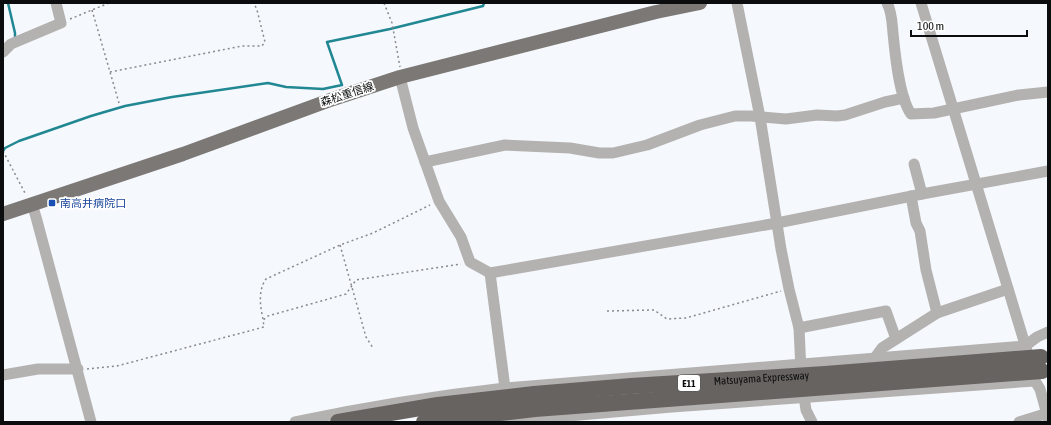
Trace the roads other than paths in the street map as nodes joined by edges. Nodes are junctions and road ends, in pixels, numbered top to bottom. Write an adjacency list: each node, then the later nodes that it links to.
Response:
1 (56, 3): 7 (street)
2 (700, 3): 6 (main road, 森松重信線)
3 (737, 3): 12 (street)
4 (887, 3): 10 (street)
5 (921, 3): 11 (street)
6 (654, 7): 8 (main road, 森松重信線)
7 (3, 52)
8 (400, 77): 13 (street); 18 (main road, 森松重信線)
9 (1048, 92): 11 (street)
10 (904, 98): 11 (street); 12 (street)
11 (953, 109): 16 (street)
12 (760, 117): 13 (street); 20 (street)
13 (425, 162): 21 (street)
14 (914, 164): 17 (street)
15 (1048, 171): 16 (street)
16 (975, 185): 17 (street); 22 (street)
17 (916, 195): 20 (street); 23 (street)
18 (32, 204): 19 (main road, 森松重信線); 30 (street)
19 (3, 214)
20 (777, 223): 21 (street); 24 (street)
21 (490, 274): 33 (street)
22 (1008, 289): 23 (street); 27 (street)
23 (937, 313): 26 (street)
24 (798, 328): 26 (street); 29 (street)
25 (1048, 332): 27 (street)
26 (896, 339): 28 (street)
27 (1025, 346): 28 (street); 32 (street)
28 (874, 359): 29 (street)
29 (800, 364): 33 (street); 34 (street)
30 (78, 369): 31 (street); 36 (street)
31 (3, 375)
32 (1041, 378): 34 (street); 35 (street); 38 (highway, Matsuyama Expressway / E11, bridge); 39 (highway, Matsuyama Expressway / E11, bridge)
33 (505, 388): 37 (street)
34 (804, 398): 40 (street); 41 (street)
35 (1048, 415): 42 (street)
36 (91, 422)
37 (295, 422)
38 (338, 422)
39 (424, 422)
40 (498, 422)
41 (812, 422)
42 (1019, 422)

